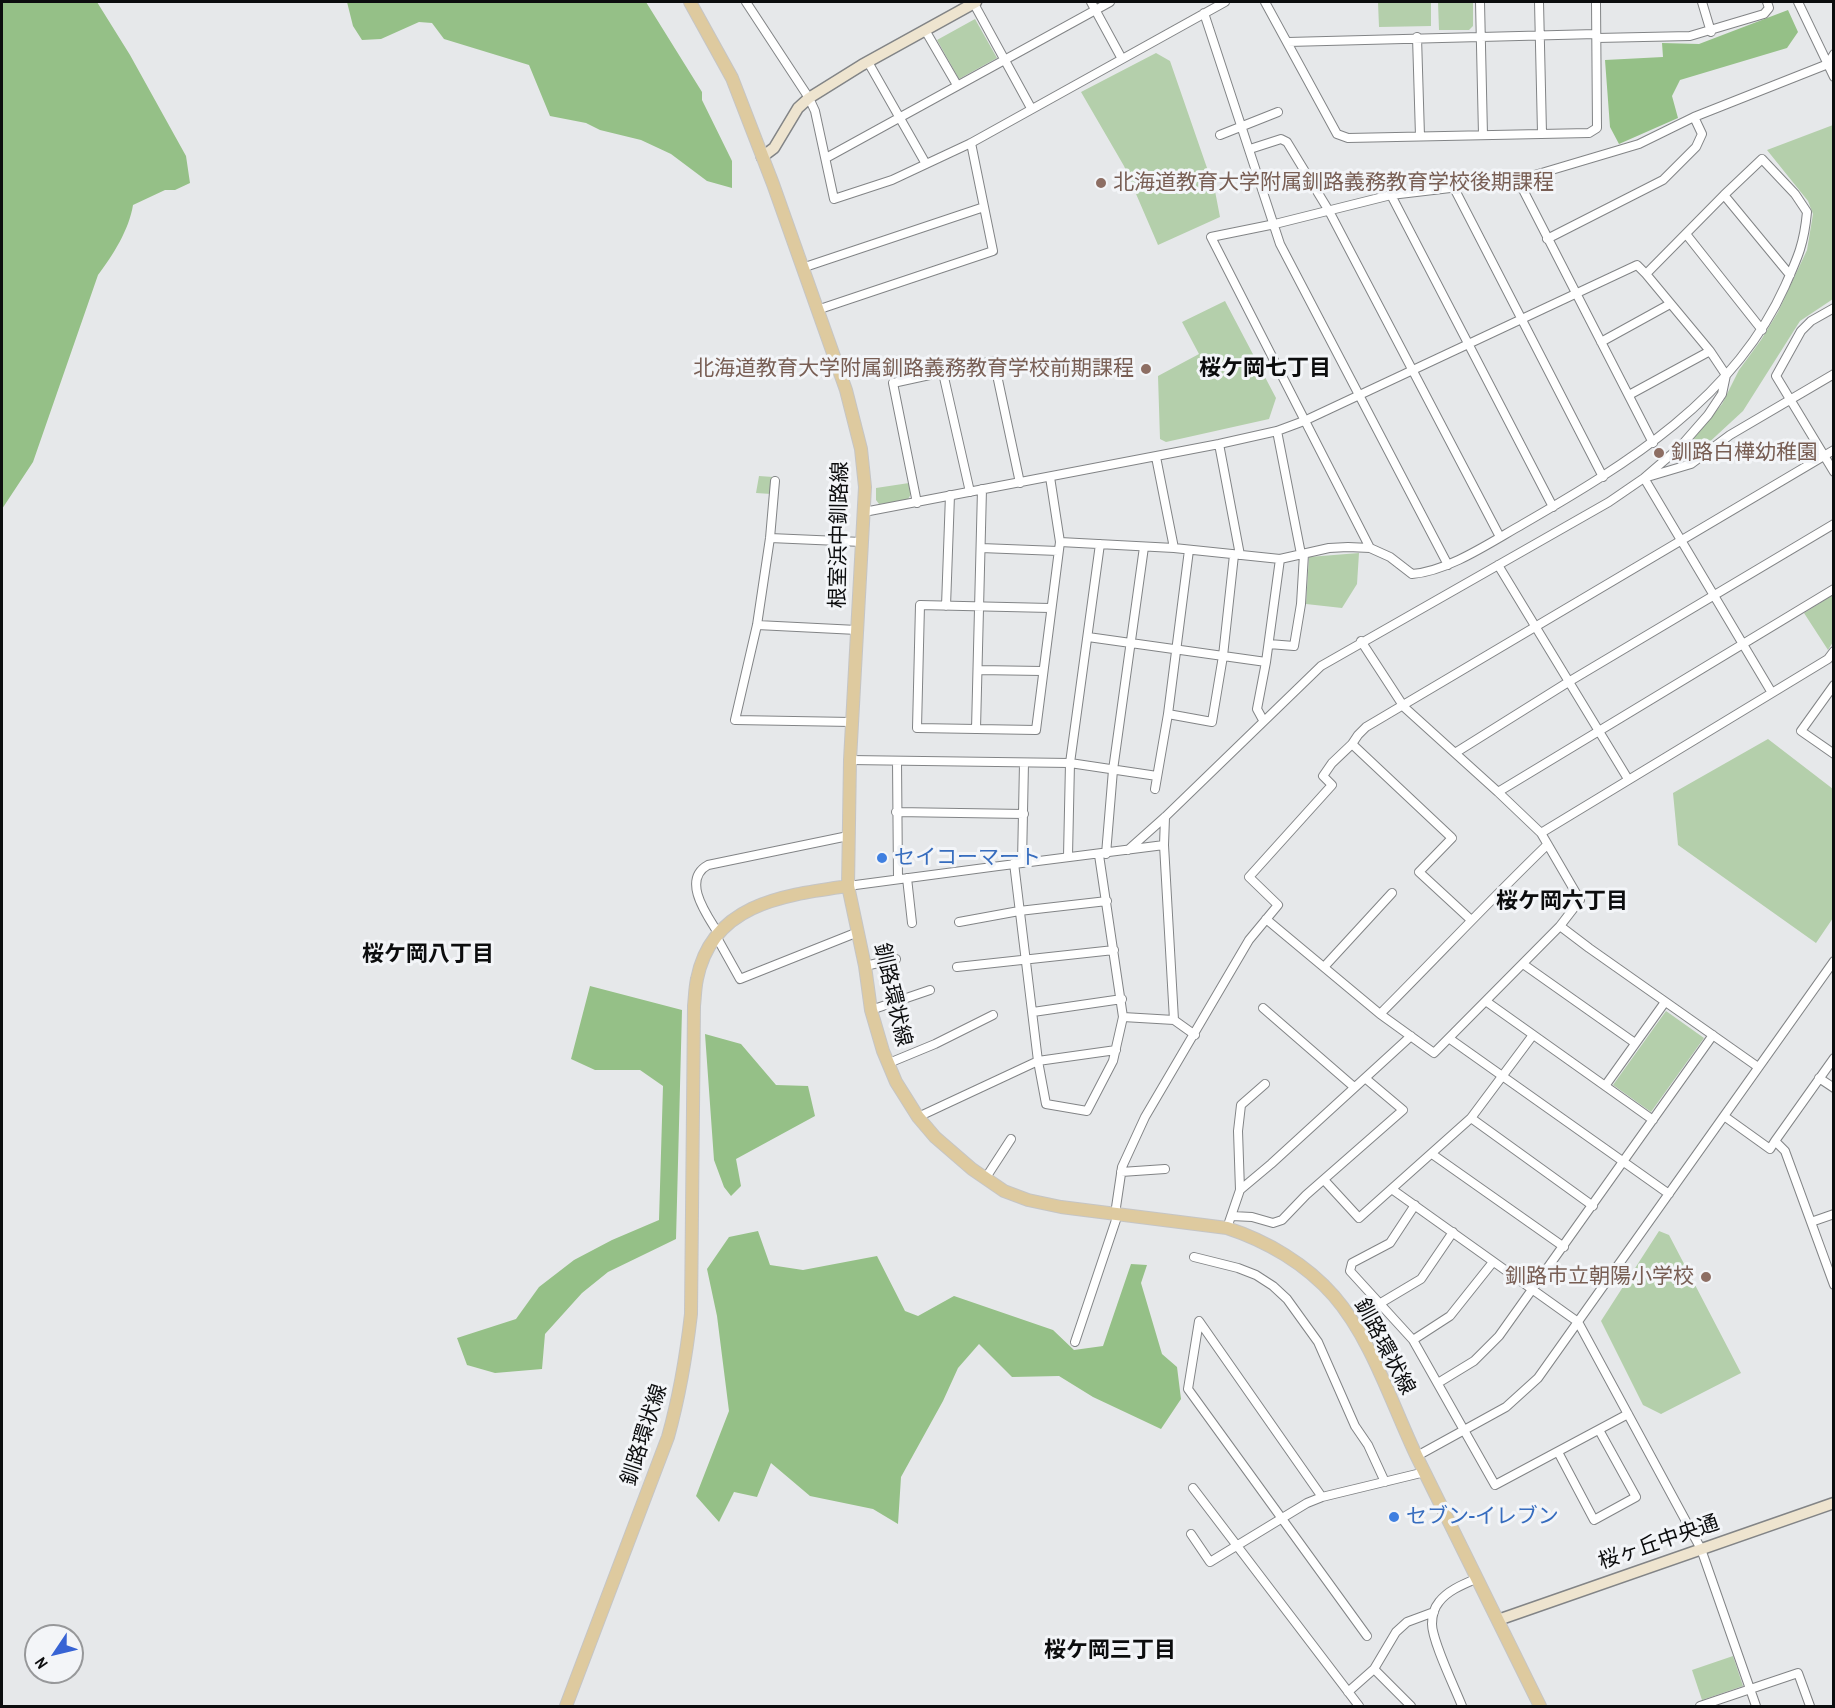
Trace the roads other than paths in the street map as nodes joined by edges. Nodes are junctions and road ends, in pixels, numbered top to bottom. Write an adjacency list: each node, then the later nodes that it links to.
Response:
1 (690, 2): 42 (main road, 根室浜中釧路線)
2 (746, 2): 30 (street)
3 (974, 2): 16 (street); 24 (street)
4 (1091, 2): 14 (street)
5 (1110, 2): 14 (street)
6 (1225, 2): 15 (street)
7 (1265, 2): 22 (street)
8 (1480, 2): 19 (street)
9 (1539, 2): 18 (street)
10 (1596, 2): 20 (street)
11 (1702, 2): 17 (street)
12 (1767, 2): 17 (street)
13 (1798, 2): 27 (street)
14 (1095, 10): 24 (street); 25 (street)
15 (1204, 13): 25 (street); 35 (street)
16 (925, 30): 26 (street); 29 (street)
17 (1711, 32): 20 (street)
18 (1539, 35): 19 (street); 20 (street); 36 (street)
19 (1480, 36): 21 (street); 38 (street)
20 (1597, 36): 36 (street)
21 (1417, 38): 22 (street); 39 (street)
22 (1288, 42): 39 (street)
23 (1833, 54): 27 (street)
24 (1004, 59): 29 (street); 31 (street)
25 (1122, 59): 31 (street)
26 (868, 62): 30 (street); 34 (street)
27 (1828, 64): 28 (street); 33 (street)
28 (1833, 77)
29 (957, 85): 34 (street)
30 (809, 98): 42 (street); 43 (street)
31 (1031, 108): 40 (street)
32 (1278, 112): 35 (street)
33 (1694, 117): 45 (street); 53 (street)
34 (899, 118): 43 (street); 44 (street)
35 (1242, 126): 37 (street); 41 (street)
36 (1542, 133): 38 (street)
37 (1220, 135)
38 (1483, 135): 39 (street)
39 (1420, 136)
40 (971, 143): 44 (street); 49 (street)
41 (1250, 149): 50 (street); 51 (street)
42 (762, 157): 54 (main road, 根室浜中釧路線)
43 (826, 158): 44 (street)
44 (926, 164)
45 (1518, 180): 46 (street); 53 (street)
46 (1454, 188): 47 (street); 61 (street)
47 (1390, 195): 50 (street); 64 (street)
48 (1724, 195): 52 (street); 56 (street); 56 (street)
49 (984, 207): 54 (street); 60 (street)
50 (1329, 211): 51 (street); 66 (street)
51 (1275, 224): 71 (street); 73 (street)
52 (1686, 234): 55 (street); 62 (street)
53 (1547, 239): 57 (street)
54 (802, 268): 60 (main road, 根室浜中釧路線)
55 (1646, 274): 57 (street); 58 (street)
56 (1790, 274): 62 (street)
57 (1576, 294): 61 (street); 63 (street)
58 (1670, 304): 63 (street); 65 (street)
59 (1833, 308): 72 (street)
60 (817, 310): 91 (main road, 根室浜中釧路線)
61 (1521, 320): 64 (street); 82 (street)
62 (1762, 330): 69 (street)
63 (1601, 342): 70 (street)
64 (1467, 344): 66 (street); 90 (street)
65 (1710, 351): 69 (street); 70 (street)
66 (1413, 370): 71 (street); 93 (street)
67 (943, 373): 85 (street); 87 (street); 89 (street)
68 (1833, 374): 72 (street)
69 (1726, 375): 75 (street); 83 (street)
70 (1629, 395): 75 (street)
71 (1360, 396): 73 (street); 107 (street)
72 (1789, 400): 78 (street); 83 (street)
73 (1304, 421): 74 (street); 102 (street)
74 (1277, 431): 76 (street); 104 (street)
75 (1653, 442): 82 (street)
76 (1219, 444): 79 (street); 105 (street)
77 (1833, 450): 78 (street)
78 (1824, 456): 80 (street); 95 (street)
79 (1156, 457): 81 (street); 101 (street)
80 (1833, 472)
81 (1050, 477): 85 (street); 98 (street)
82 (1603, 477): 90 (street)
83 (1644, 478): 95 (street); 108 (street)
84 (775, 481): 94 (street)
85 (1020, 483): 86 (street)
86 (982, 489): 87 (street); 100 (street)
87 (970, 492): 88 (street)
88 (950, 495): 89 (street); 111 (street)
89 (917, 502): 91 (street)
90 (1553, 507): 93 (street)
91 (864, 512): 96 (main road, 根室浜中釧路線)
92 (1833, 524): 110 (street)
93 (1500, 537): 107 (street)
94 (770, 538): 96 (street); 114 (street)
95 (1680, 540): 110 (street); 115 (street)
96 (862, 542): 116 (main road, 根室浜中釧路線)
97 (1100, 544): 98 (street); 99 (street); 117 (street)
98 (1059, 546): 100 (street); 113 (street)
99 (1144, 547): 101 (street); 119 (street)
100 (981, 548): 112 (street)
101 (1174, 548): 103 (street)
102 (1370, 548): 104 (street); 107 (street)
103 (1189, 550): 105 (street); 122 (street)
104 (1302, 554): 106 (street); 121 (street)
105 (1237, 555): 106 (street); 124 (street)
106 (1280, 558): 121 (street)
107 (1448, 565)
108 (1498, 565): 115 (street); 118 (street)
109 (1833, 589): 120 (street)
110 (1713, 595): 120 (street); 128 (street)
111 (946, 606): 112 (street); 135 (street)
112 (980, 607): 113 (street); 126 (street)
113 (1050, 608): 127 (street)
114 (757, 625): 116 (street); 134 (street)
115 (1536, 627): 128 (street); 131 (street)
116 (857, 630): 134 (main road, 根室浜中釧路線)
117 (1088, 637): 119 (street); 143 (street)
118 (1361, 641): 131 (street); 133 (street)
119 (1130, 643): 122 (street); 144 (street)
120 (1742, 643): 130 (street); 136 (street)
121 (1269, 644): 125 (street)
122 (1176, 650): 124 (street); 132 (street)
123 (1833, 651): 130 (street)
124 (1223, 656): 125 (street); 132 (street)
125 (1266, 662): 133 (street)
126 (978, 670): 127 (street); 135 (street)
127 (1042, 671): 135 (street)
128 (1570, 681): 136 (street); 138 (street)
129 (1833, 685): 139 (street)
130 (1772, 693): 146 (street)
131 (1404, 707): 137 (street); 138 (street)
132 (1168, 714): 145 (street)
133 (1263, 720): 151 (street)
134 (852, 722): 140 (main road, 根室浜中釧路線)
135 (976, 729)
136 (1599, 730): 146 (street); 148 (street)
137 (1352, 744): 166 (street); 167 (street)
138 (1455, 753): 148 (street)
139 (1833, 754)
140 (850, 760): 141 (street); 153 (main road, 根室浜中釧路線)
141 (897, 761): 142 (street); 149 (street)
142 (1024, 763): 143 (street); 150 (street)
143 (1070, 763): 144 (street); 158 (street)
144 (1113, 770): 145 (street); 157 (street)
145 (1157, 776): 147 (street)
146 (1628, 779): 152 (street)
147 (1155, 789)
148 (1498, 792): 152 (street)
149 (896, 813): 150 (street); 161 (street)
150 (1024, 814): 159 (street)
151 (1165, 817): 155 (street); 156 (street)
152 (1541, 833): 154 (street)
153 (848, 836): 162 (main road, 根室浜中釧路線); 172 (street)
154 (1546, 844): 167 (street); 170 (street)
155 (1164, 845): 156 (street); 191 (street)
156 (1128, 850): 157 (street)
157 (1102, 854): 158 (street); 164 (street)
158 (1068, 856): 159 (street)
159 (1018, 862): 160 (street); 165 (street)
160 (907, 878): 161 (street); 169 (street)
161 (898, 879): 162 (street)
162 (848, 886): 171 (main road, 釧路環状線); 172 (main road, 釧路環状線)
163 (1392, 893): 180 (street)
164 (1107, 901): 165 (street); 173 (street)
165 (1019, 911): 168 (street); 175 (street)
166 (1266, 919): 180 (street); 192 (street)
167 (1470, 919): 189 (street)
168 (959, 922)
169 (912, 923)
170 (1560, 926): 177 (street); 184 (street)
171 (858, 932): 172 (street); 178 (main road, 釧路環状線)
172 (717, 934): 264 (main road, 釧路環状線)
173 (1114, 950): 175 (street); 182 (street)
174 (896, 959): 178 (street)
175 (1026, 961): 179 (street); 187 (street)
176 (1833, 962): 202 (street)
177 (1523, 964): 183 (street); 197 (street)
178 (865, 966): 186 (main road, 釧路環状線)
179 (957, 967)
180 (1324, 967): 189 (street)
181 (930, 990): 186 (street)
182 (1122, 999): 187 (street); 190 (street)
183 (1486, 1002): 193 (street); 196 (street)
184 (1665, 1002): 194 (street); 197 (street)
185 (1263, 1008): 208 (street)
186 (871, 1010): 201 (main road, 釧路環状線)
187 (1034, 1012): 200 (street)
188 (993, 1014): 201 (street)
189 (1380, 1014): 195 (street)
190 (1123, 1017): 191 (street); 198 (street)
191 (1174, 1020): 192 (street)
192 (1195, 1035): 219 (street)
193 (1533, 1035): 203 (street); 207 (street)
194 (1713, 1035): 202 (street); 213 (street)
195 (1411, 1036): 196 (street); 204 (street)
196 (1450, 1039): 203 (street)
197 (1635, 1043): 207 (street)
198 (1116, 1050): 200 (street); 200 (street)
199 (1833, 1058): 205 (street)
200 (1038, 1061): 211 (street)
201 (889, 1063): 211 (main road, 釧路環状線)
202 (1758, 1067): 210 (street)
203 (1503, 1077): 212 (street); 217 (street)
204 (1365, 1078): 208 (street); 221 (street)
205 (1819, 1078): 209 (street); 215 (street)
206 (1265, 1084): 222 (street)
207 (1605, 1086): 213 (street)
208 (1354, 1087): 222 (street)
209 (1833, 1088)
210 (1724, 1116): 215 (street); 224 (street)
211 (918, 1117): 220 (main road, 釧路環状線)
212 (1471, 1118): 216 (street); 226 (street)
213 (1653, 1120): 217 (street)
214 (1011, 1139): 220 (street)
215 (1775, 1141): 230 (street)
216 (1432, 1154): 223 (street); 233 (street)
217 (1623, 1162): 224 (street); 226 (street)
218 (1164, 1169): 219 (street)
219 (1121, 1172): 227 (street)
220 (985, 1179): 227 (main road, 釧路環状線)
221 (1324, 1181): 223 (street); 229 (street)
222 (1240, 1190): 229 (street)
223 (1393, 1190): 225 (street)
224 (1669, 1194): 239 (street)
225 (1414, 1205): 232 (street); 238 (street)
226 (1593, 1206): 233 (street)
227 (1116, 1214): 231 (main road, 釧路環状線); 241 (street)
228 (1833, 1214): 230 (street)
229 (1232, 1216): 231 (street)
230 (1811, 1222): 236 (street)
231 (1227, 1228): 247 (main road, 釧路環状線)
232 (1453, 1233): 235 (street); 238 (street)
233 (1564, 1247): 237 (street)
234 (1194, 1257): 249 (street)
235 (1493, 1262): 237 (street); 240 (street)
236 (1833, 1285)
237 (1533, 1289): 239 (street); 242 (street)
238 (1379, 1304): 240 (street)
239 (1578, 1322): 243 (street); 245 (street)
240 (1413, 1340): 242 (street)
241 (1075, 1342)
242 (1438, 1383): 245 (street)
243 (1628, 1414): 244 (street); 256 (street)
244 (1599, 1430): 246 (street); 246 (street)
245 (1464, 1431): 246 (street); 247 (street)
246 (1558, 1452)
247 (1417, 1456): 248 (main road, 釧路環状線)
248 (1425, 1472): 249 (street); 257 (main road, 釧路環状線)
249 (1385, 1482): 251 (street)
250 (1193, 1488): 255 (street)
251 (1322, 1497): 253 (street); 253 (street)
252 (1833, 1503): 256 (street, 桜ヶ丘中央通)
253 (1281, 1520): 255 (street); 260 (street)
254 (1191, 1534): 255 (street)
255 (1238, 1547): 263 (street)
256 (1701, 1549): 259 (street, 桜ヶ丘中央通); 262 (street)
257 (1478, 1578): 258 (street); 259 (main road, 釧路環状線)
258 (1434, 1612): 261 (street); 267 (street)
259 (1498, 1620): 268 (main road, 釧路環状線)
260 (1366, 1636)
261 (1374, 1669): 263 (street); 266 (street)
262 (1750, 1688): 269 (street); 270 (street); 271 (street)
263 (1348, 1692): 265 (street)
264 (566, 1707)
265 (1359, 1707)
266 (1411, 1707)
267 (1462, 1707)
268 (1540, 1707)
269 (1700, 1707)
270 (1756, 1707)
271 (1810, 1707)

